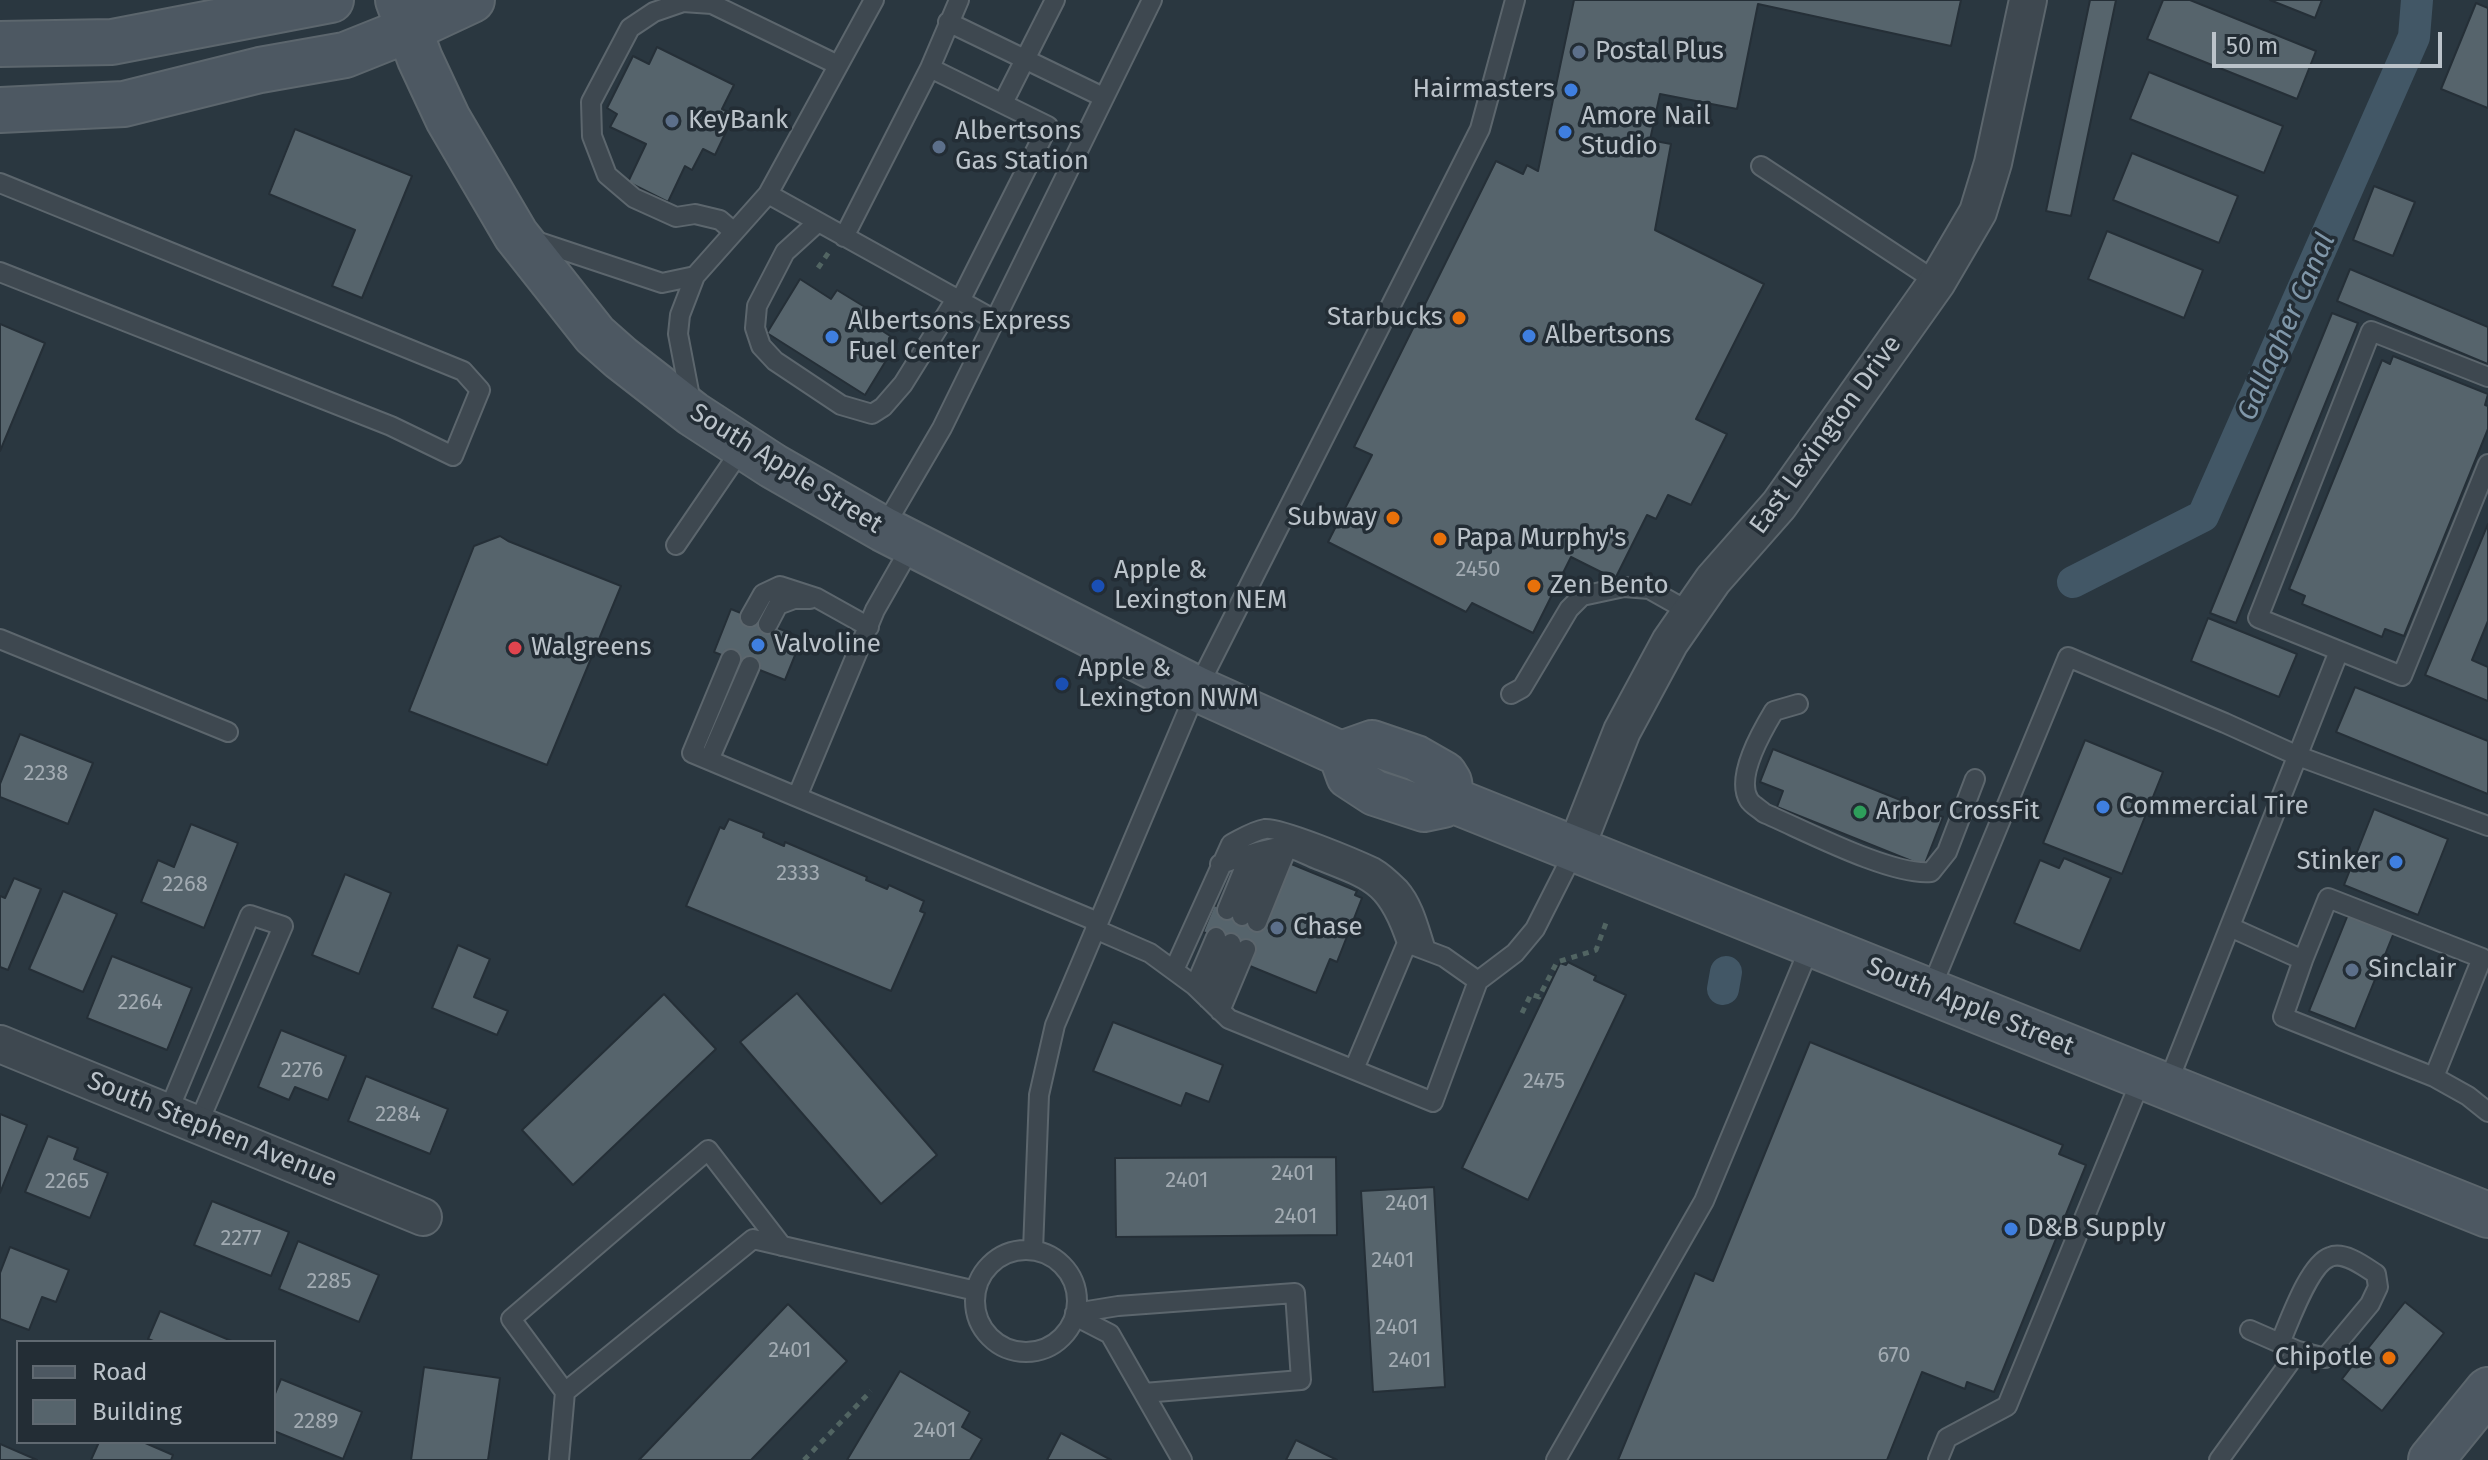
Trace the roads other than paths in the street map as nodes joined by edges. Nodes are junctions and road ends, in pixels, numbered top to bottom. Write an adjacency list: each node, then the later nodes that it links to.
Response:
1 (331, 0): 11 (main road)
2 (472, 0): 9 (main road)
3 (874, 0): 13 (lane)
4 (959, 0): 10 (lane)
5 (1055, 0): 12 (lane)
6 (1152, 0): 15 (lane)
7 (1515, 0): 45 (lane)
8 (2028, 0): 27 (street, East Lexington Drive)
9 (404, 15): 17 (main road); 23 (main road, South Apple Street)
10 (948, 22): 12 (lane); 14 (lane)
11 (0, 44)
12 (1025, 59): 15 (lane); 16 (lane)
13 (838, 65): 20 (lane); 22 (lane)
14 (930, 68): 16 (lane); 24 (lane)
15 (1103, 97): 29 (lane)
16 (1003, 103): 28 (lane)
17 (0, 110)
18 (1761, 166): 27 (lane)
19 (0, 183): 25 (lane)
20 (768, 194): 21 (lane); 22 (lane)
21 (818, 222): 24 (lane); 28 (lane)
22 (734, 232): 26 (lane)
23 (516, 235): 26 (lane); 31 (main road, South Apple Street)
24 (844, 237): 28 (lane)
25 (0, 272)
26 (695, 276): 31 (lane)
27 (1937, 282): 37 (street, East Lexington Drive)
28 (958, 300): 29 (lane)
29 (995, 320): 34 (lane)
30 (2488, 377): 42 (lane)
31 (693, 414): 32 (main road, South Apple Street)
32 (743, 447): 34 (main road, South Apple Street); 35 (lane)
33 (2488, 464): 42 (lane)
34 (898, 537): 40 (lane); 45 (main road, South Apple Street)
35 (676, 545)
36 (817, 598): 38 (lane); 39 (lane); 40 (lane)
37 (1690, 612): 46 (lane); 55 (street, East Lexington Drive)
38 (750, 617)
39 (768, 624)
40 (869, 627): 52 (lane)
41 (0, 639): 48 (lane)
42 (2339, 651): 49 (lane)
43 (731, 659): 50 (lane)
44 (750, 666): 50 (lane)
45 (1197, 689): 55 (main road, South Apple Street); 57 (lane)
46 (1511, 694)
47 (1798, 704): 51 (lane)
48 (228, 732)
49 (2298, 756): 53 (lane); 58 (lane); 66 (lane)
50 (700, 757): 52 (lane)
51 (1975, 779)
52 (797, 797): 57 (lane)
53 (2488, 826)
54 (1278, 849): 54 (lane); 56 (lane); 59 (lane)
55 (1575, 850): 60 (main road, South Apple Street); 65 (lane)
56 (1220, 864): 62 (lane); 64 (lane)
57 (1097, 926): 64 (lane); 77 (lane)
58 (2230, 927): 63 (lane); 71 (lane)
59 (1407, 943): 62 (lane); 69 (lane)
60 (1811, 944): 66 (main road, South Apple Street); 88 (lane)
61 (2485, 949): 63 (lane); 70 (lane)
62 (1426, 950): 65 (lane)
63 (2303, 960): 70 (lane)
64 (1174, 970): 67 (lane)
65 (1478, 981): 69 (lane)
66 (1930, 991): 71 (main road, South Apple Street)
67 (1207, 999): 67 (lane); 69 (lane)
68 (0, 1044): 73 (street, South Stephen Avenue)
69 (1354, 1069)
70 (2434, 1077): 72 (lane)
71 (2155, 1080): 74 (main road, South Apple Street); 89 (lane)
72 (2488, 1112)
73 (183, 1118): 73 (lane); 75 (street, South Stephen Avenue)
74 (2488, 1215)
75 (423, 1217)
76 (782, 1246): 78 (lane); 84 (lane); 84 (lane)
77 (1033, 1250): 78 (lane); 79 (lane)
78 (976, 1291): 79 (lane)
79 (1075, 1314): 85 (lane); 85 (lane)
80 (2250, 1330): 81 (lane)
81 (2280, 1343): 82 (lane); 82 (lane)
82 (2298, 1351): 90 (lane)
83 (2488, 1390): 91 (main road)
84 (565, 1392): 86 (lane)
85 (1144, 1393): 87 (lane)
86 (559, 1460)
87 (1182, 1460)
88 (1556, 1460)
89 (1938, 1460)
90 (2219, 1460)
91 (2431, 1460)

